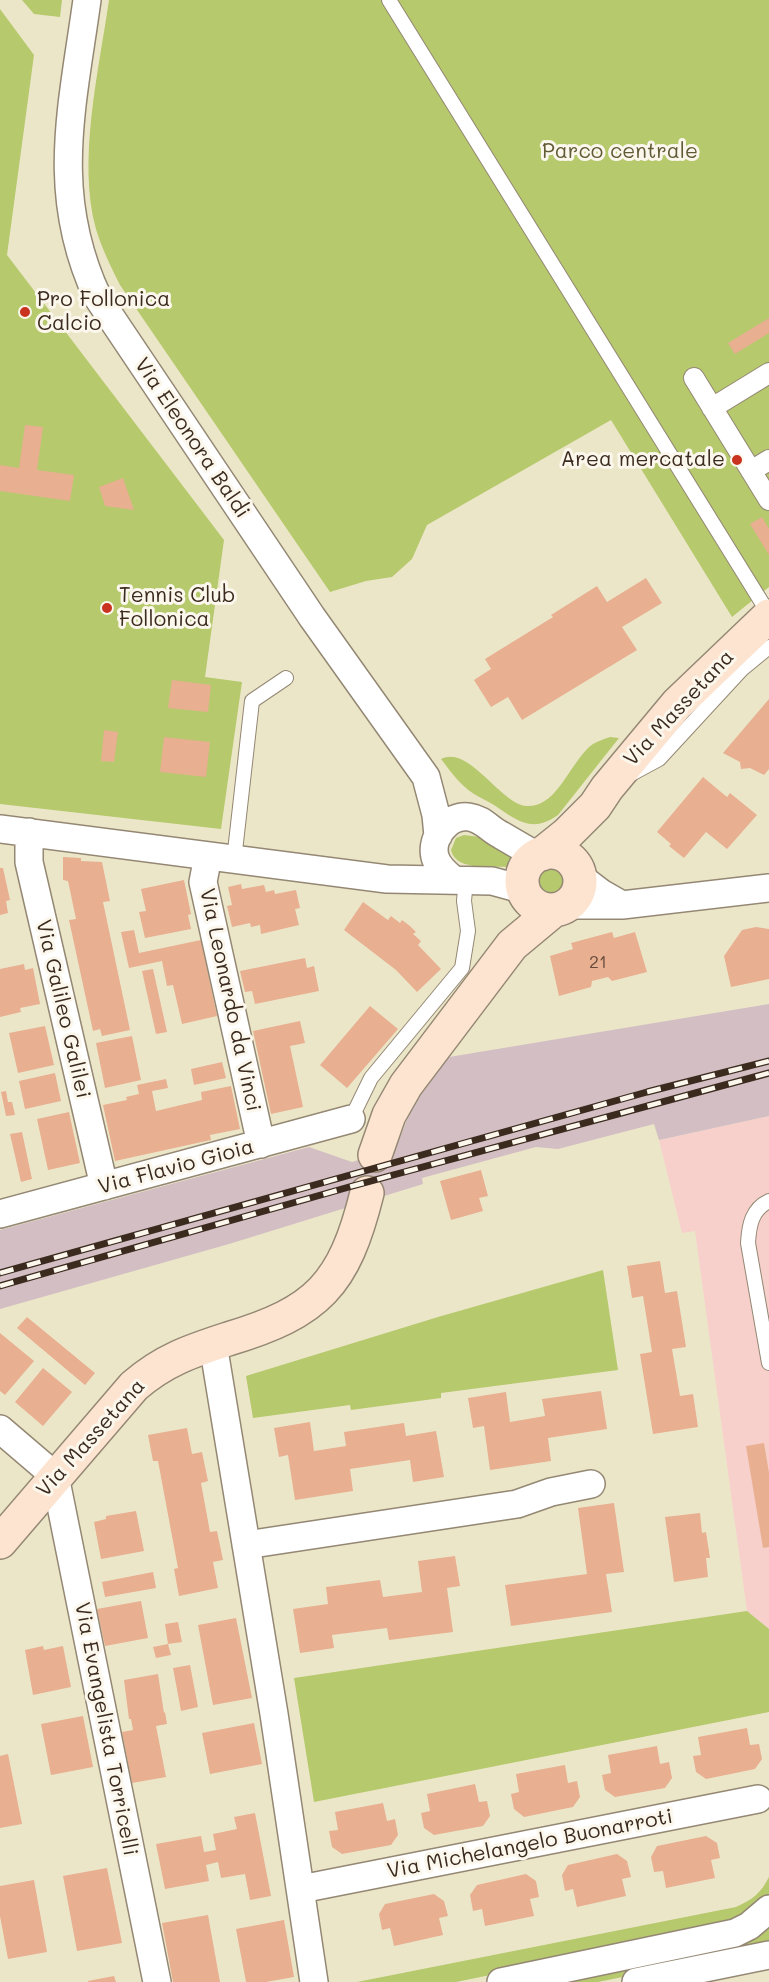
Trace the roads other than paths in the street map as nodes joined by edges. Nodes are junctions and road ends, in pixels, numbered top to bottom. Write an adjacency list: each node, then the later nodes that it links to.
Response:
1 (87, 0): 12 (street, Via Eleonora Baldi)
2 (389, 0): 9 (lane)
3 (769, 373): 5 (street)
4 (694, 378): 5 (street)
5 (712, 408): 7 (street)
6 (769, 459): 7 (street)
7 (751, 471): 8 (street)
8 (769, 500)
9 (769, 615): 13 (main road, Via Massetana)
10 (769, 647): 13 (lane)
11 (286, 678): 19 (lane)
12 (426, 777): 14 (street); 17 (street, Via Eleonora Baldi)
13 (601, 797): 18 (main road, Via Massetana); 23 (main road, Via Massetana)
14 (474, 818): 17 (street); 18 (street)
15 (0, 829): 16 (street)
16 (29, 832): 19 (street); 27 (street, Via Galileo Galilei)
17 (436, 843): 20 (street); 21 (street)
18 (539, 855): 23 (main road); 23 (main road, Via Massetana)
19 (221, 858): 20 (street); 25 (street, Via Leonardo da Vinci)
20 (367, 876): 21 (street)
21 (461, 880): 23 (street); 24 (lane)
22 (769, 888): 23 (street)
23 (555, 892): 26 (main road, Via Massetana)
24 (351, 1119): 25 (street, Via Flavio Gioia)
25 (261, 1144): 27 (street, Via Flavio Gioia)
26 (375, 1155)
27 (104, 1186): 30 (street, Via Flavio Gioia)
28 (367, 1193): 31 (main road, Via Massetana)
29 (769, 1201): 32 (lane)
30 (0, 1214)
31 (213, 1344): 34 (main road, Via Massetana); 37 (street)
32 (769, 1363)
33 (0, 1429): 34 (street)
34 (55, 1476): 36 (main road, Via Massetana); 42 (street, Via Evangelista Torricelli)
35 (591, 1484): 37 (street)
36 (0, 1542)
37 (246, 1545): 39 (street)
38 (758, 1799): 39 (street, Via Michelangelo Buonarroti)
39 (301, 1889): 43 (street)
40 (769, 1909): 44 (street)
41 (769, 1955): 45 (street)
42 (157, 1982)
43 (315, 1982)
44 (501, 1982)
45 (636, 1982)

